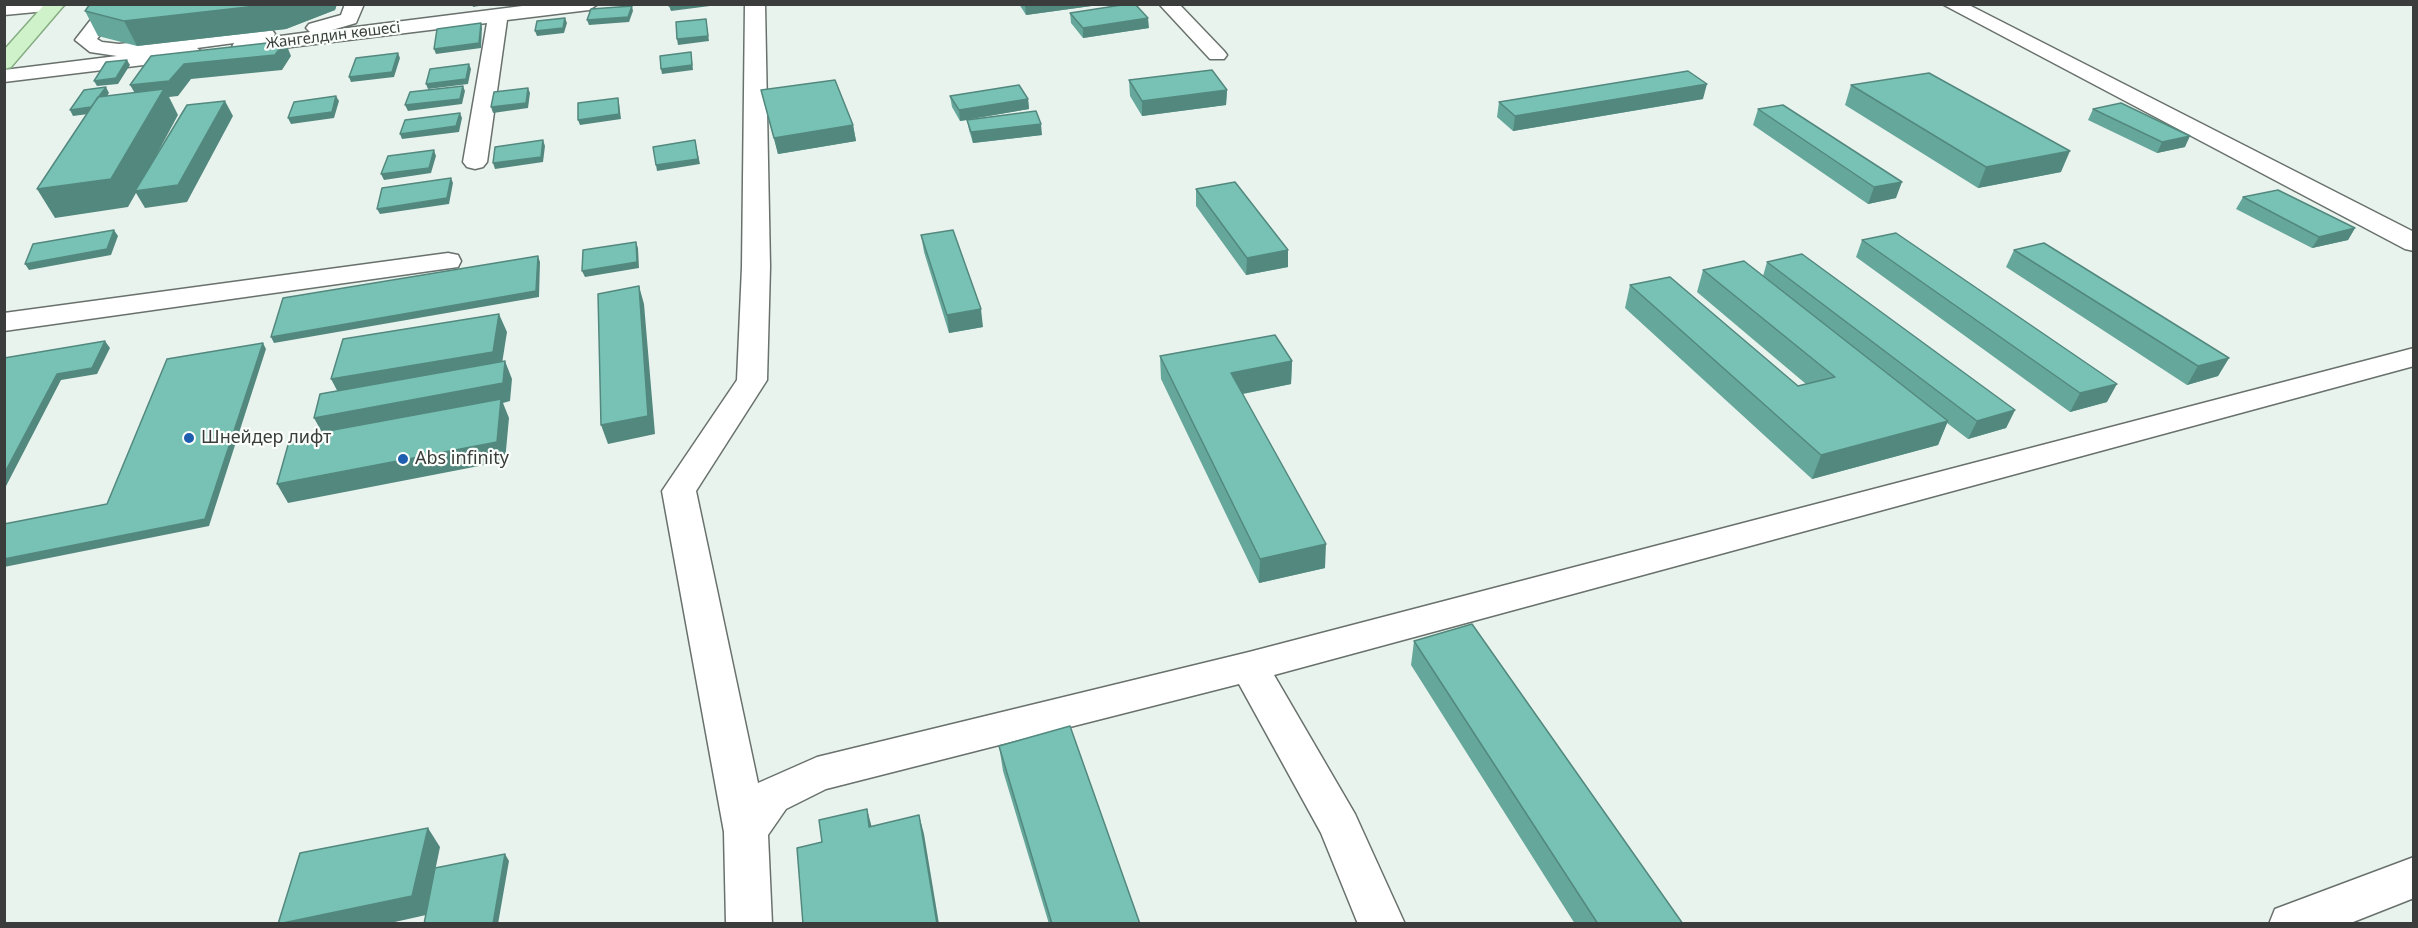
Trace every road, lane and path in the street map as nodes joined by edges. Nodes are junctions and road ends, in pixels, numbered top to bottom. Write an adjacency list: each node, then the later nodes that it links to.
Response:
1 (57, 4): 9 (street); 13 (main road)
2 (114, 4): 3 (street)
3 (355, 4)
4 (589, 4): 10 (street, Жангелдин көшесі)
5 (755, 4): 21 (street)
6 (1168, 4): 12 (street)
7 (1951, 4): 16 (street)
8 (416, 5): 11 (street)
9 (4, 9)
10 (498, 16): 11 (street, Жангелдин көшесі); 15 (street)
11 (453, 21): 14 (street, Жангелдин көшесі)
12 (1217, 55)
13 (4, 63)
14 (4, 75)
15 (475, 162)
16 (2414, 243)
17 (448, 261): 18 (street)
18 (4, 322)
19 (2414, 357): 20 (street)
20 (1249, 667): 21 (street); 24 (street)
21 (746, 832): 23 (street)
22 (2414, 877): 25 (street)
23 (749, 924)
24 (1382, 924)
25 (2292, 924)

